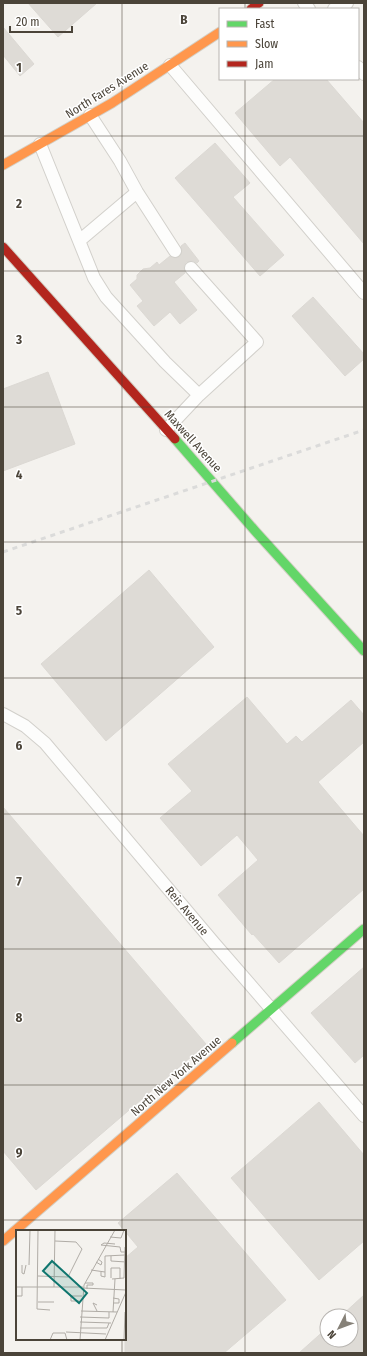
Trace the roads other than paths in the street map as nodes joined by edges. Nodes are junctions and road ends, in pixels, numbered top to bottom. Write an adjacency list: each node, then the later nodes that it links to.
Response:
1 (347, 3): 2 (lane)
2 (336, 8)
3 (219, 33): 4 (street, North Fares Avenue)
4 (170, 65): 5 (street, North Fares Avenue); 13 (lane)
5 (90, 115): 6 (street, North Fares Avenue); 8 (lane)
6 (40, 144): 7 (street, North Fares Avenue); 9 (lane)
7 (3, 165)
8 (137, 192): 9 (lane); 11 (lane)
9 (80, 241): 14 (lane)
10 (3, 247): 15 (street, Maxwell Avenue)
11 (175, 251)
12 (191, 268): 14 (lane)
13 (364, 293)
14 (198, 395): 15 (lane)
15 (166, 430): 16 (street, Maxwell Avenue)
16 (364, 651)
17 (3, 714): 19 (lane, Reis Avenue)
18 (364, 929): 19 (street, North New York Avenue)
19 (272, 1009): 20 (lane, Reis Avenue); 21 (street, North New York Avenue)
20 (364, 1116)
21 (3, 1241)

